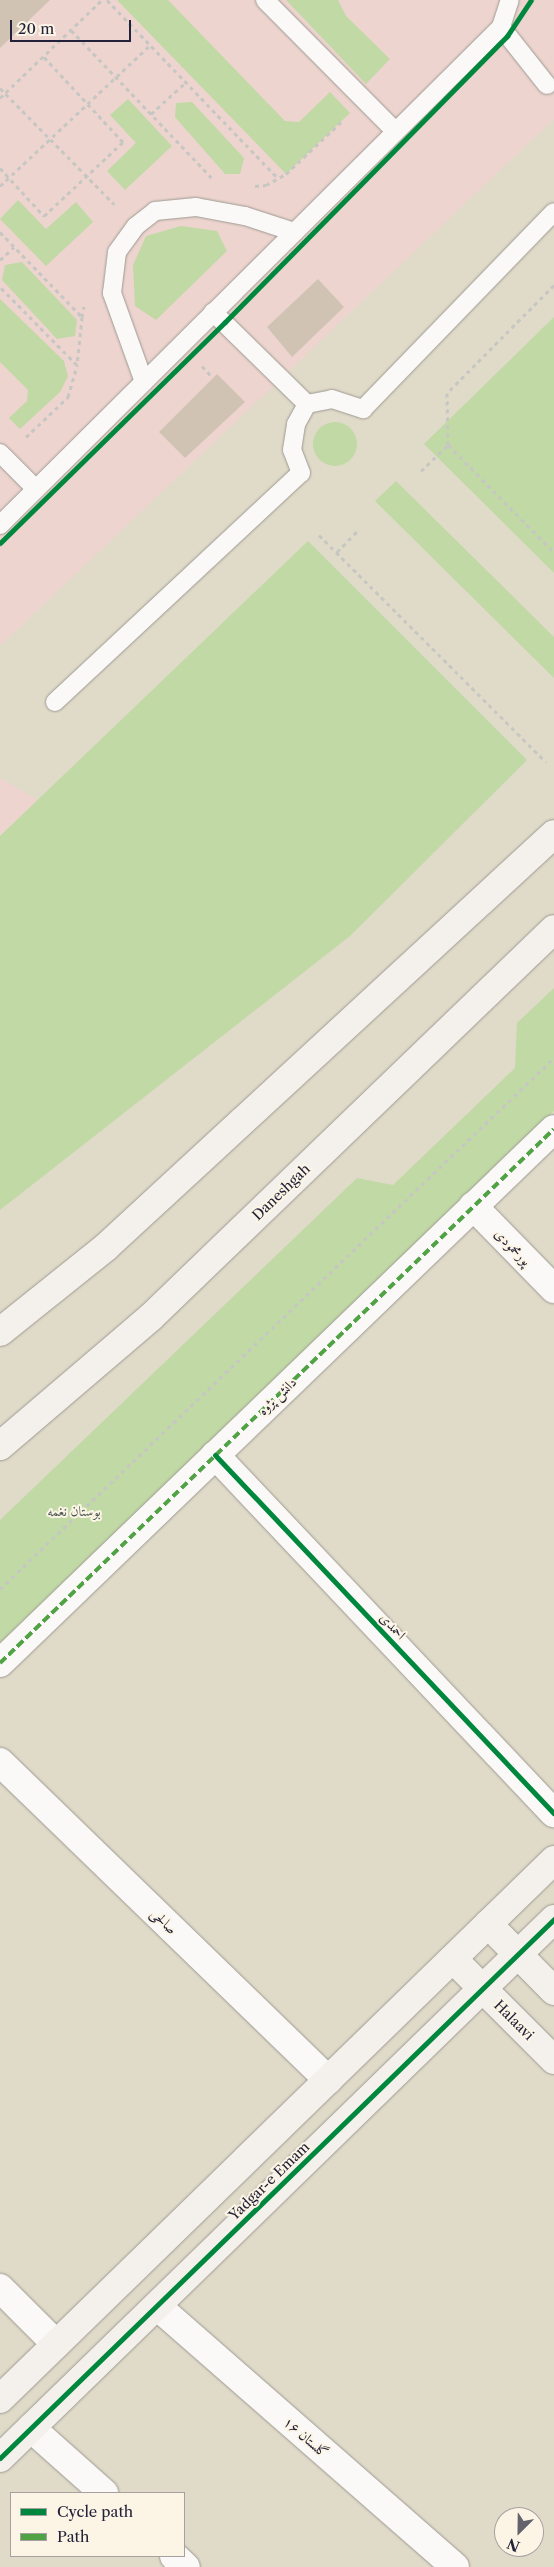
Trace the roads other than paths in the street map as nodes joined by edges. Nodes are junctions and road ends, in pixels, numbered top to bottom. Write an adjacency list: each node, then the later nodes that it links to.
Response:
1 (265, 0): 5 (lane)
2 (510, 0): 3 (lane)
3 (501, 27): 4 (lane); 5 (lane)
4 (547, 85)
5 (395, 131): 7 (lane)
6 (554, 212): 10 (lane)
7 (294, 232): 8 (lane); 9 (lane)
8 (213, 312): 9 (lane); 10 (lane)
9 (144, 382): 12 (lane)
10 (306, 404): 14 (lane)
11 (0, 453): 12 (lane)
12 (36, 489): 13 (lane)
13 (0, 525)
14 (55, 702)
15 (554, 834): 20 (street)
16 (554, 929): 21 (street, Daneshgah)
17 (554, 1129): 18 (street, دانش پژوه)
18 (473, 1206): 19 (street, پورمحمودی); 22 (street, دانش پژوه)
19 (554, 1289)
20 (0, 1332)
21 (0, 1446)
22 (215, 1455): 23 (street, دانش پژوه); 25 (street, احمدی)
23 (0, 1663)
24 (0, 1762): 34 (street, صالحی)
25 (554, 1813)
26 (554, 1860): 28 (street)
27 (554, 1919): 29 (street, Yadgar-e Emam)
28 (488, 1924): 29 (street); 30 (street)
29 (518, 1955): 31 (street, Yadgar-e Emam); 32 (street)
30 (453, 1958): 31 (street, Halaavi); 34 (street)
31 (483, 1989): 33 (street, Halaavi); 36 (street, Yadgar-e Emam)
32 (554, 1991)
33 (554, 2060)
34 (328, 2080): 37 (street)
35 (0, 2288): 37 (street)
36 (157, 2306): 39 (street, Yadgar-e Emam); 44 (street, گلستان ۱۶)
37 (56, 2344): 38 (street)
38 (0, 2398)
39 (32, 2428): 40 (street, Yadgar-e Emam); 41 (street)
40 (0, 2458)
41 (103, 2492)
42 (175, 2557): 43 (street)
43 (186, 2567)
44 (455, 2567)

